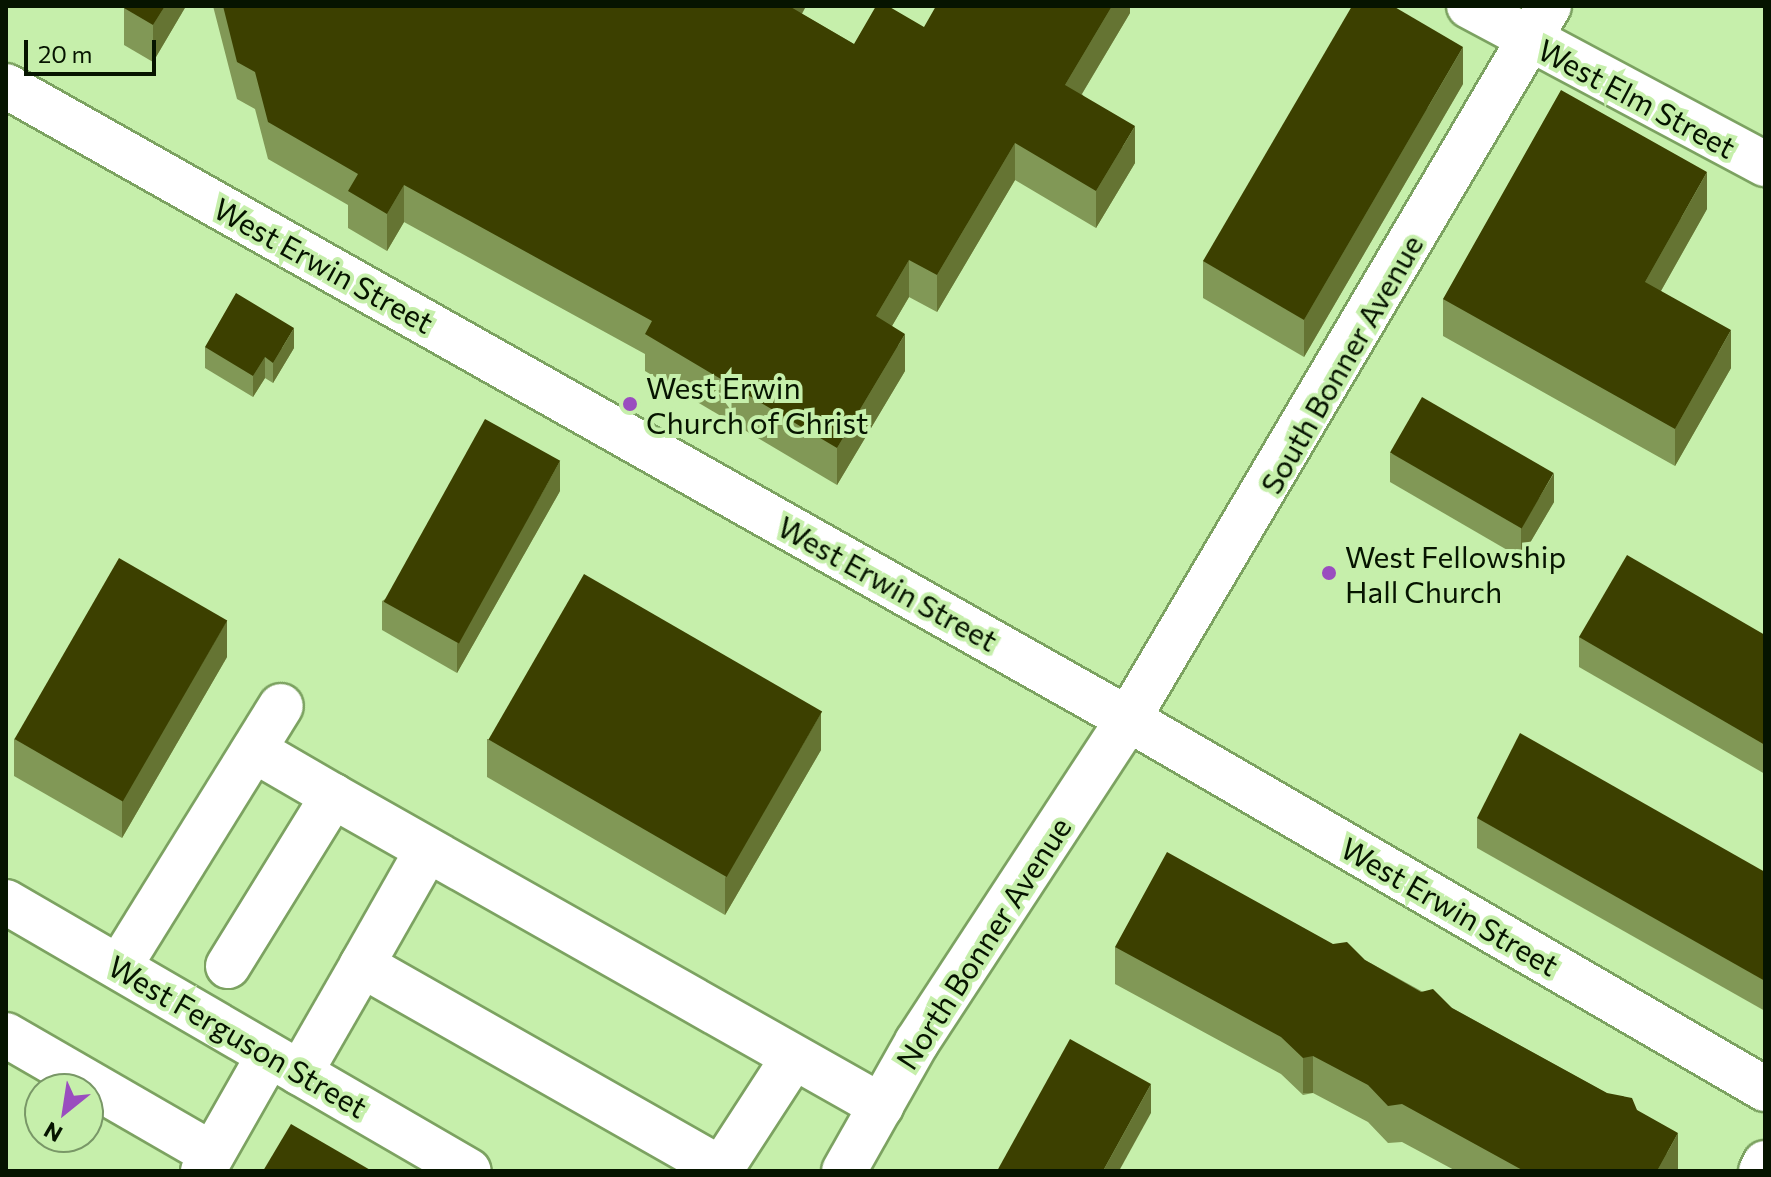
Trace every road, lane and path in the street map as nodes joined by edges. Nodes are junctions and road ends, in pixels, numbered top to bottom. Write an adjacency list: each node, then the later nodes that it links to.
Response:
1 (1469, 6): 2 (main road, West Elm Street)
2 (1539, 24): 4 (main road, West Elm Street); 6 (main road, South Bonner Avenue)
3 (6, 86): 6 (main road, West Erwin Street)
4 (1765, 164)
5 (281, 706): 7 (main road)
6 (1128, 719): 17 (main road, West Erwin Street); 18 (main road, North Bonner Avenue)
7 (254, 750): 8 (main road); 13 (main road)
8 (333, 796): 9 (main road); 12 (main road)
9 (425, 854): 11 (main road); 15 (main road)
10 (6, 902): 13 (main road, West Ferguson Street)
11 (362, 965): 15 (main road); 16 (main road)
12 (228, 966)
13 (119, 967): 16 (main road, West Ferguson Street)
14 (6, 1035): 19 (main road)
15 (793, 1058): 18 (main road)
16 (284, 1064): 19 (main road); 21 (main road, West Ferguson Street)
17 (1765, 1089)
18 (881, 1106): 22 (main road, North Bonner Avenue)
19 (207, 1162)
20 (1765, 1163): 23 (main road)
21 (469, 1171)
22 (844, 1171)
23 (1761, 1171)

